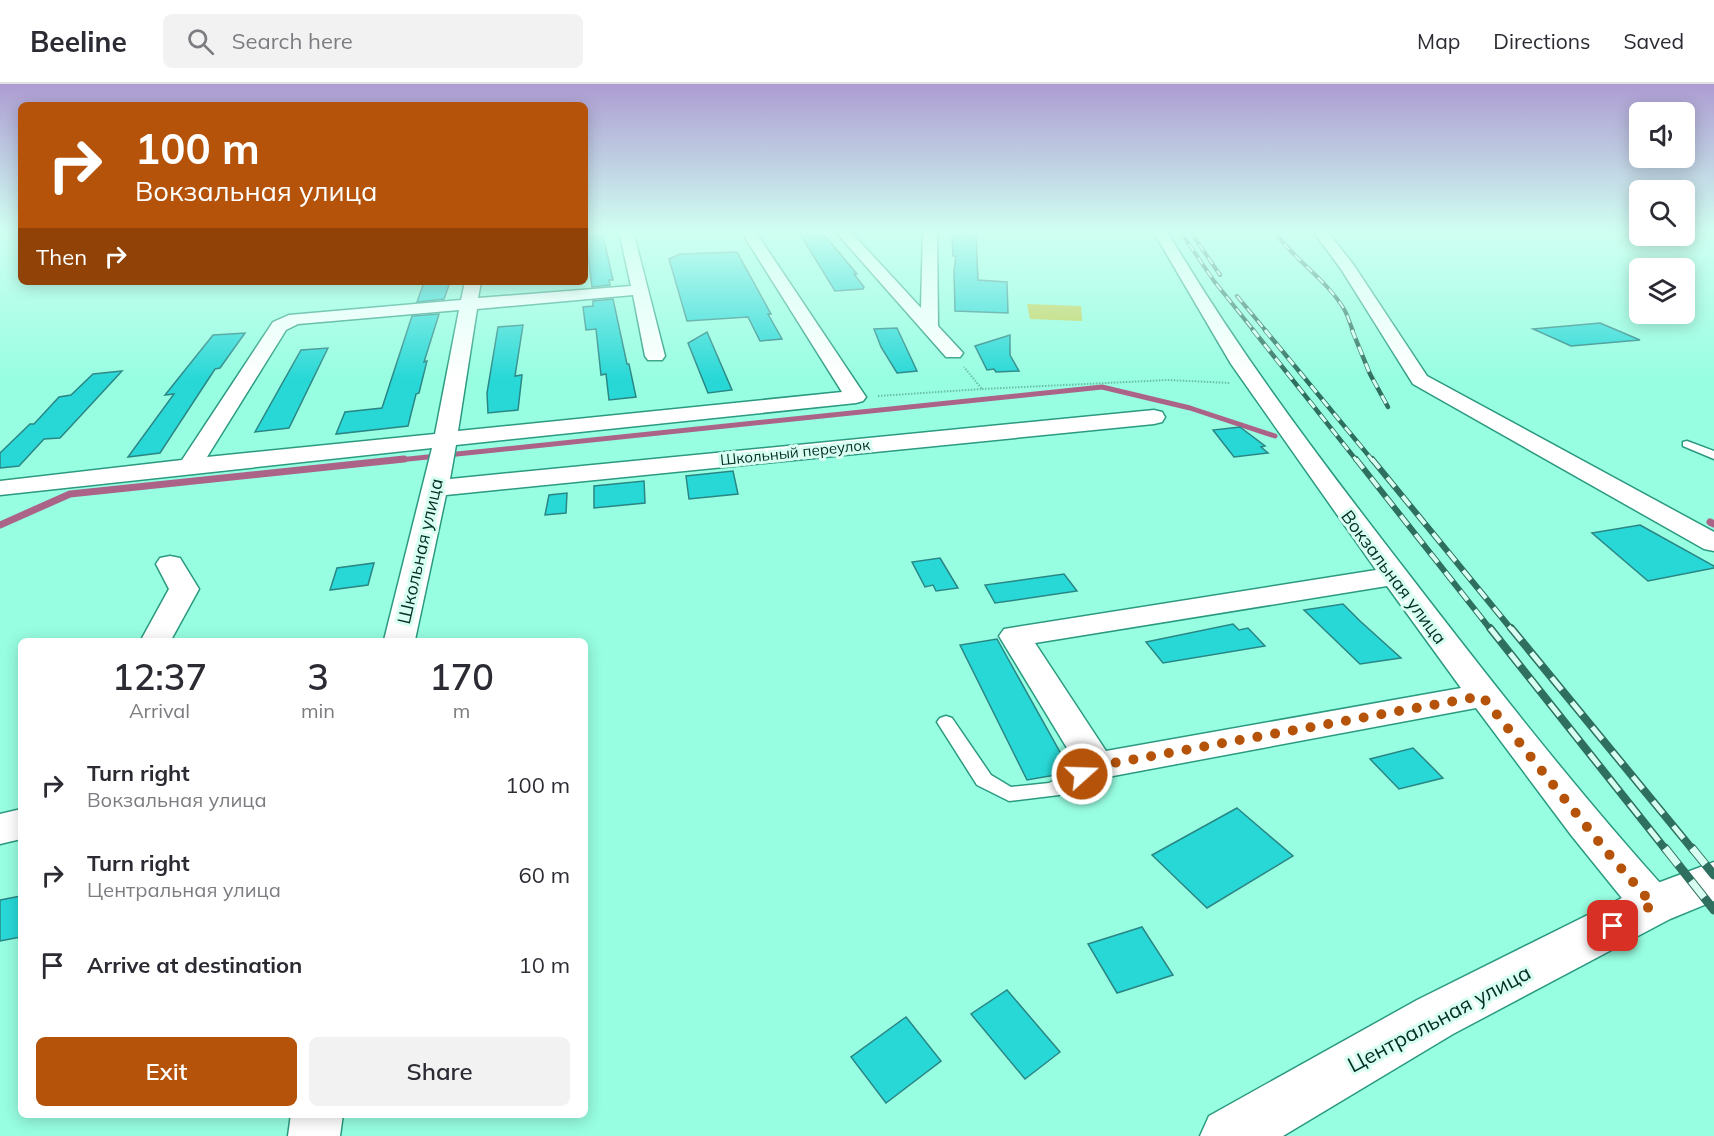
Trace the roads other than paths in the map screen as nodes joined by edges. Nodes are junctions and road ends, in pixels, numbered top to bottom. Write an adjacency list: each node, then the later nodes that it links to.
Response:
1 (636, 280): 8 (street)
2 (780, 280): 16 (street)
3 (888, 280): 10 (street)
4 (930, 280): 10 (street)
5 (1187, 280): 21 (street, Вокзальная улица)
6 (1356, 280): 19 (street)
7 (473, 285): 9 (street, Школьная улица)
8 (638, 290): 9 (street); 12 (street)
9 (470, 304): 16 (street, Школьная улица); 17 (street)
10 (930, 325): 11 (street)
11 (953, 353)
12 (655, 356)
13 (1154, 417): 16 (street, Школьный переулок)
14 (1687, 444): 15 (lane)
15 (1714, 455)
16 (441, 459): 17 (street); 23 (street, Школьная улица)
17 (190, 466): 18 (street)
18 (0, 488)
19 (1714, 543)
20 (170, 564): 22 (street)
21 (1395, 576): 24 (street, Вокзальная улица); 26 (street)
22 (157, 638)
23 (400, 638)
24 (1482, 696): 26 (street); 30 (street, Вокзальная улица)
25 (946, 722): 26 (lane)
26 (1097, 766)
27 (18, 825): 28 (street)
28 (0, 829)
29 (1714, 881): 30 (main road, Центральная улица)
30 (1653, 905): 33 (main road, Центральная улица)
31 (316, 1118): 32 (street)
32 (314, 1136)
33 (1228, 1136)

